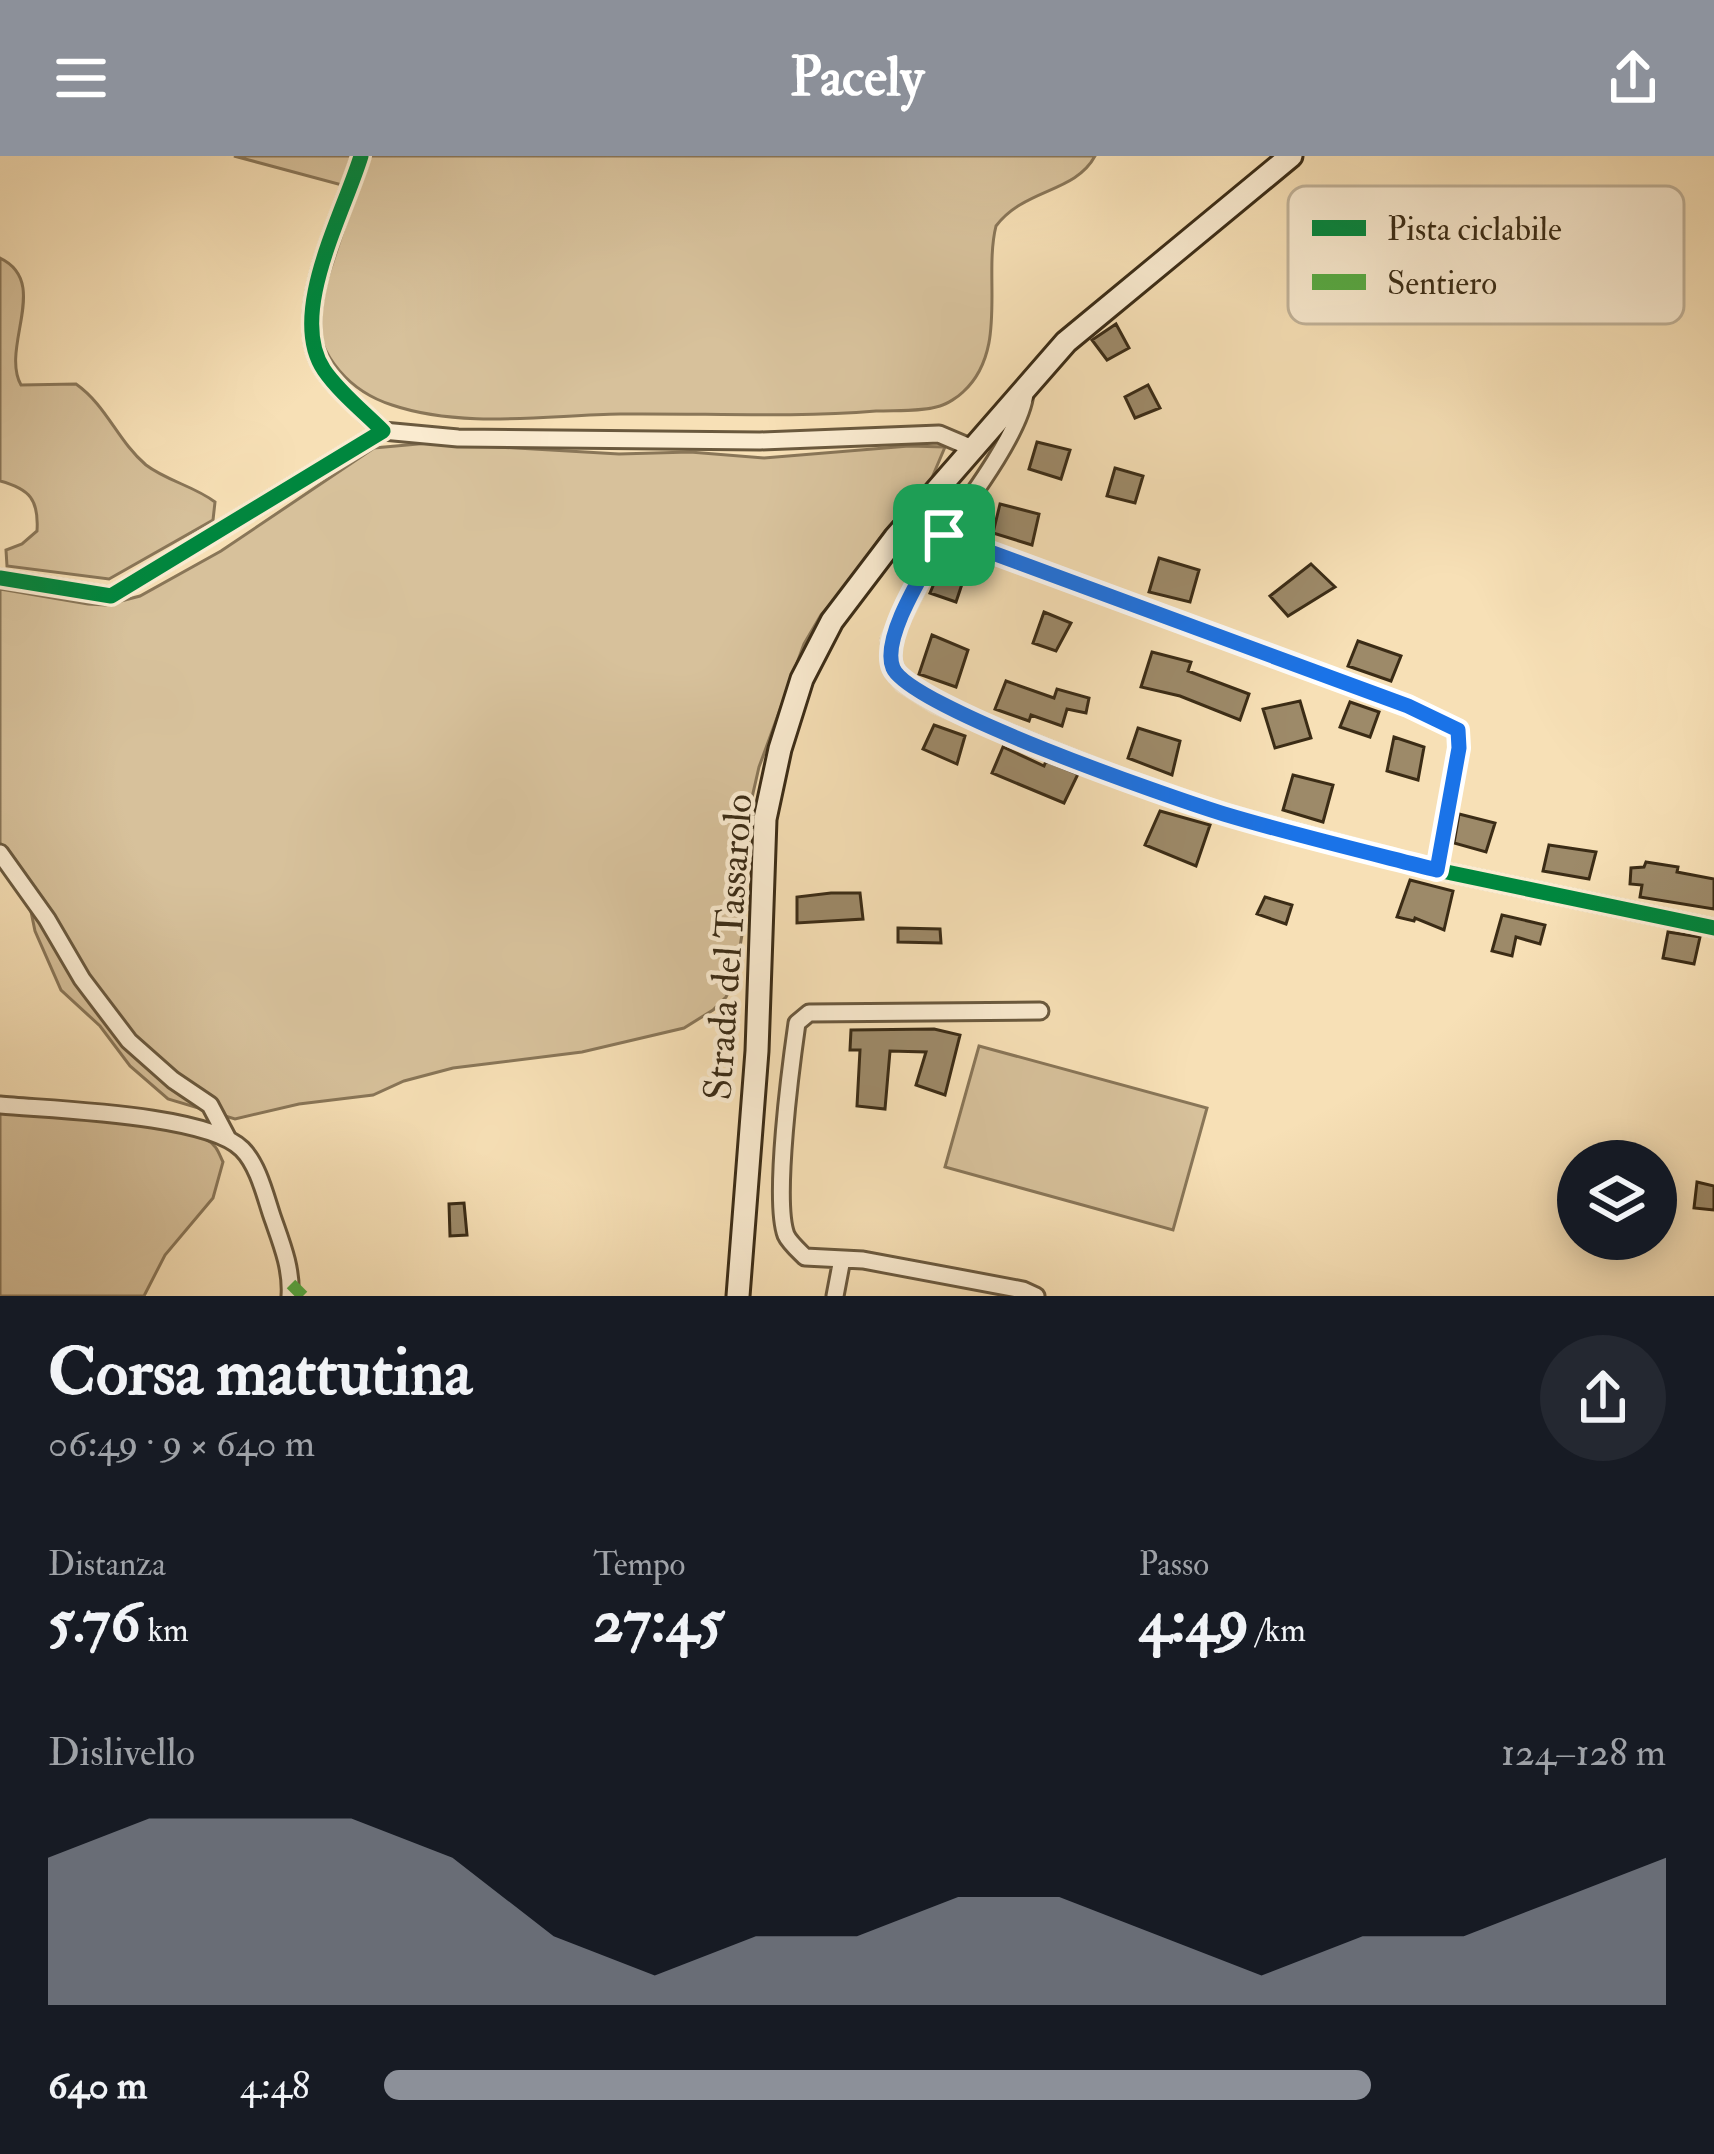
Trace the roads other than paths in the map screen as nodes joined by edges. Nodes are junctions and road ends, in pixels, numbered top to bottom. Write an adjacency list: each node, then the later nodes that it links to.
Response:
1 (362, 156): 4 (street)
2 (1291, 156): 3 (main road, Strada del Tassarolo)
3 (1026, 385): 5 (main road, Strada del Tassarolo); 6 (street)
4 (383, 431): 5 (street); 7 (street)
5 (972, 448): 16 (main road, Strada del Tassarolo)
6 (944, 535): 9 (street); 9 (street)
7 (0, 578)
8 (0, 853): 13 (street)
9 (1437, 870): 10 (street)
10 (1714, 928)
11 (1040, 1011): 14 (street)
12 (0, 1105): 13 (street)
13 (228, 1139): 15 (street)
14 (842, 1259): 17 (street); 18 (street)
15 (290, 1296)
16 (738, 1296)
17 (836, 1296)
18 (1036, 1296)

